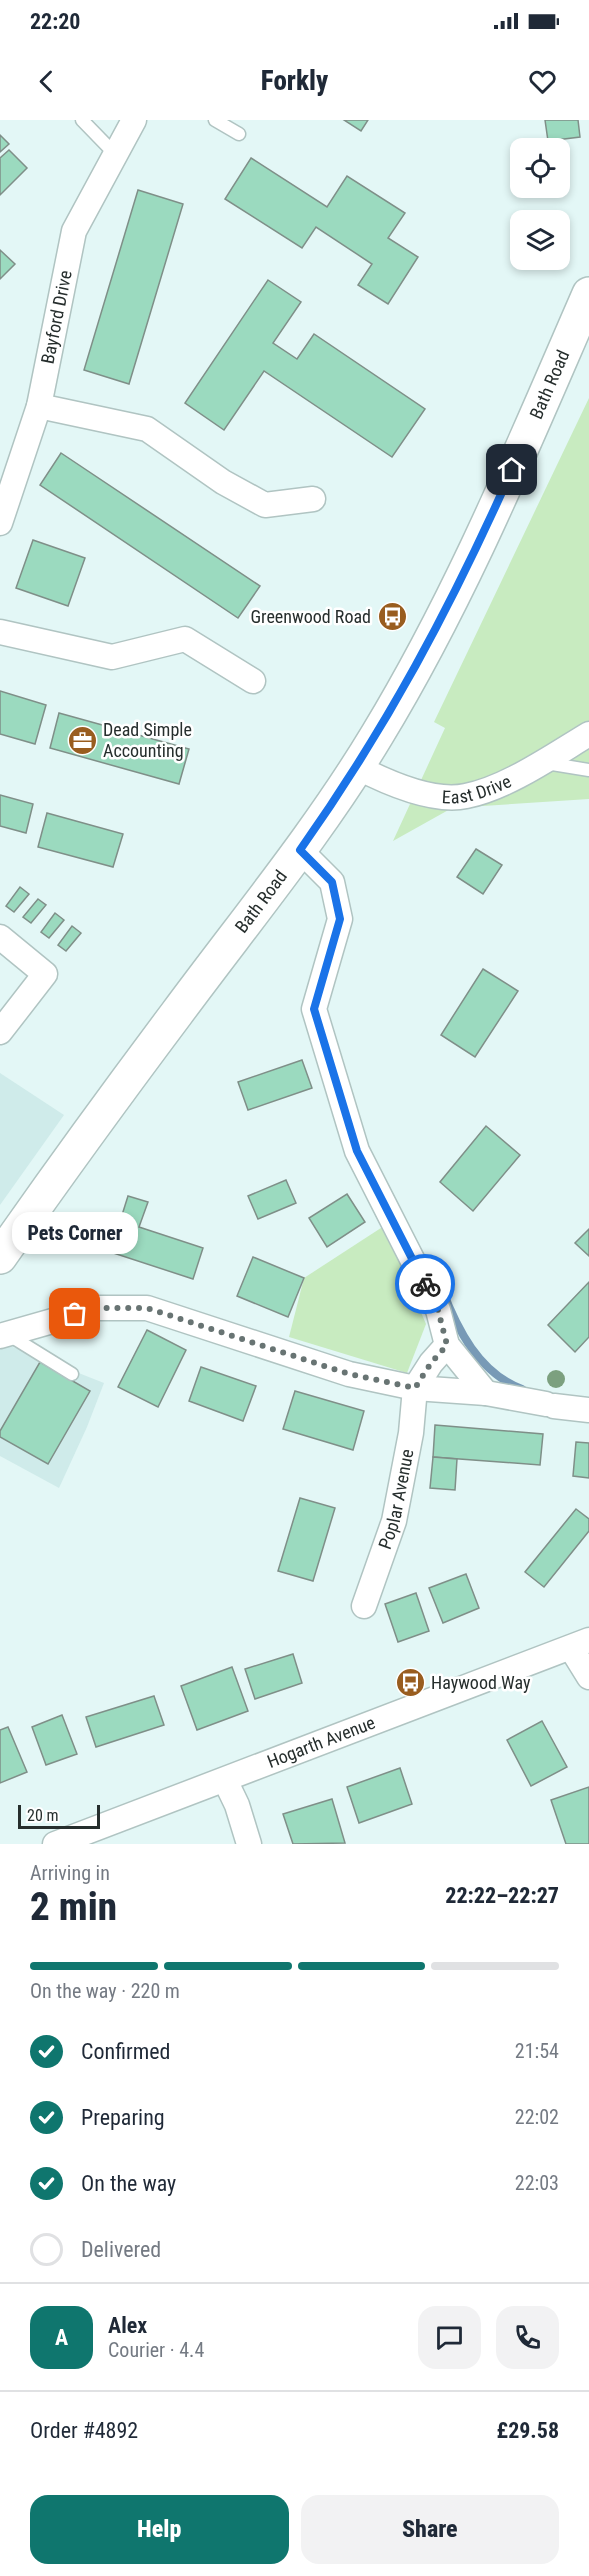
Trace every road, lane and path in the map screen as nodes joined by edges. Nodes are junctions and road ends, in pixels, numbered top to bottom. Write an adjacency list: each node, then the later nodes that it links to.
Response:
1 (82, 120): 5 (lane)
2 (135, 120): 5 (street, Bayford Drive)
3 (215, 120): 4 (lane)
4 (239, 134)
5 (116, 155): 7 (street, Bayford Drive)
6 (589, 294): 14 (main road, Bath Road)
7 (39, 406): 8 (street); 9 (street, Bayford Drive)
8 (313, 499)
9 (0, 523)
10 (0, 632): 11 (street)
11 (253, 681)
12 (589, 734): 13 (street, East Drive)
13 (542, 762): 14 (street, East Drive); 15 (lane)
14 (357, 767): 16 (main road, Bath Road)
15 (589, 770)
16 (300, 850): 19 (main road, Bath Road); 21 (street)
17 (0, 938): 18 (street)
18 (0, 1032)
19 (0, 1257)
20 (3, 1334): 22 (lane); 23 (street)
21 (447, 1345): 23 (street); 24 (street)
22 (72, 1374)
23 (415, 1388): 24 (street); 26 (street, Poplar Avenue)
24 (486, 1393): 25 (street)
25 (589, 1410)
26 (364, 1606)
27 (580, 1644): 28 (street); 29 (street, Hogarth Avenue)
28 (589, 1677)
29 (225, 1780): 30 (street, Hogarth Avenue); 31 (street)
30 (55, 1844)
31 (249, 1844)

